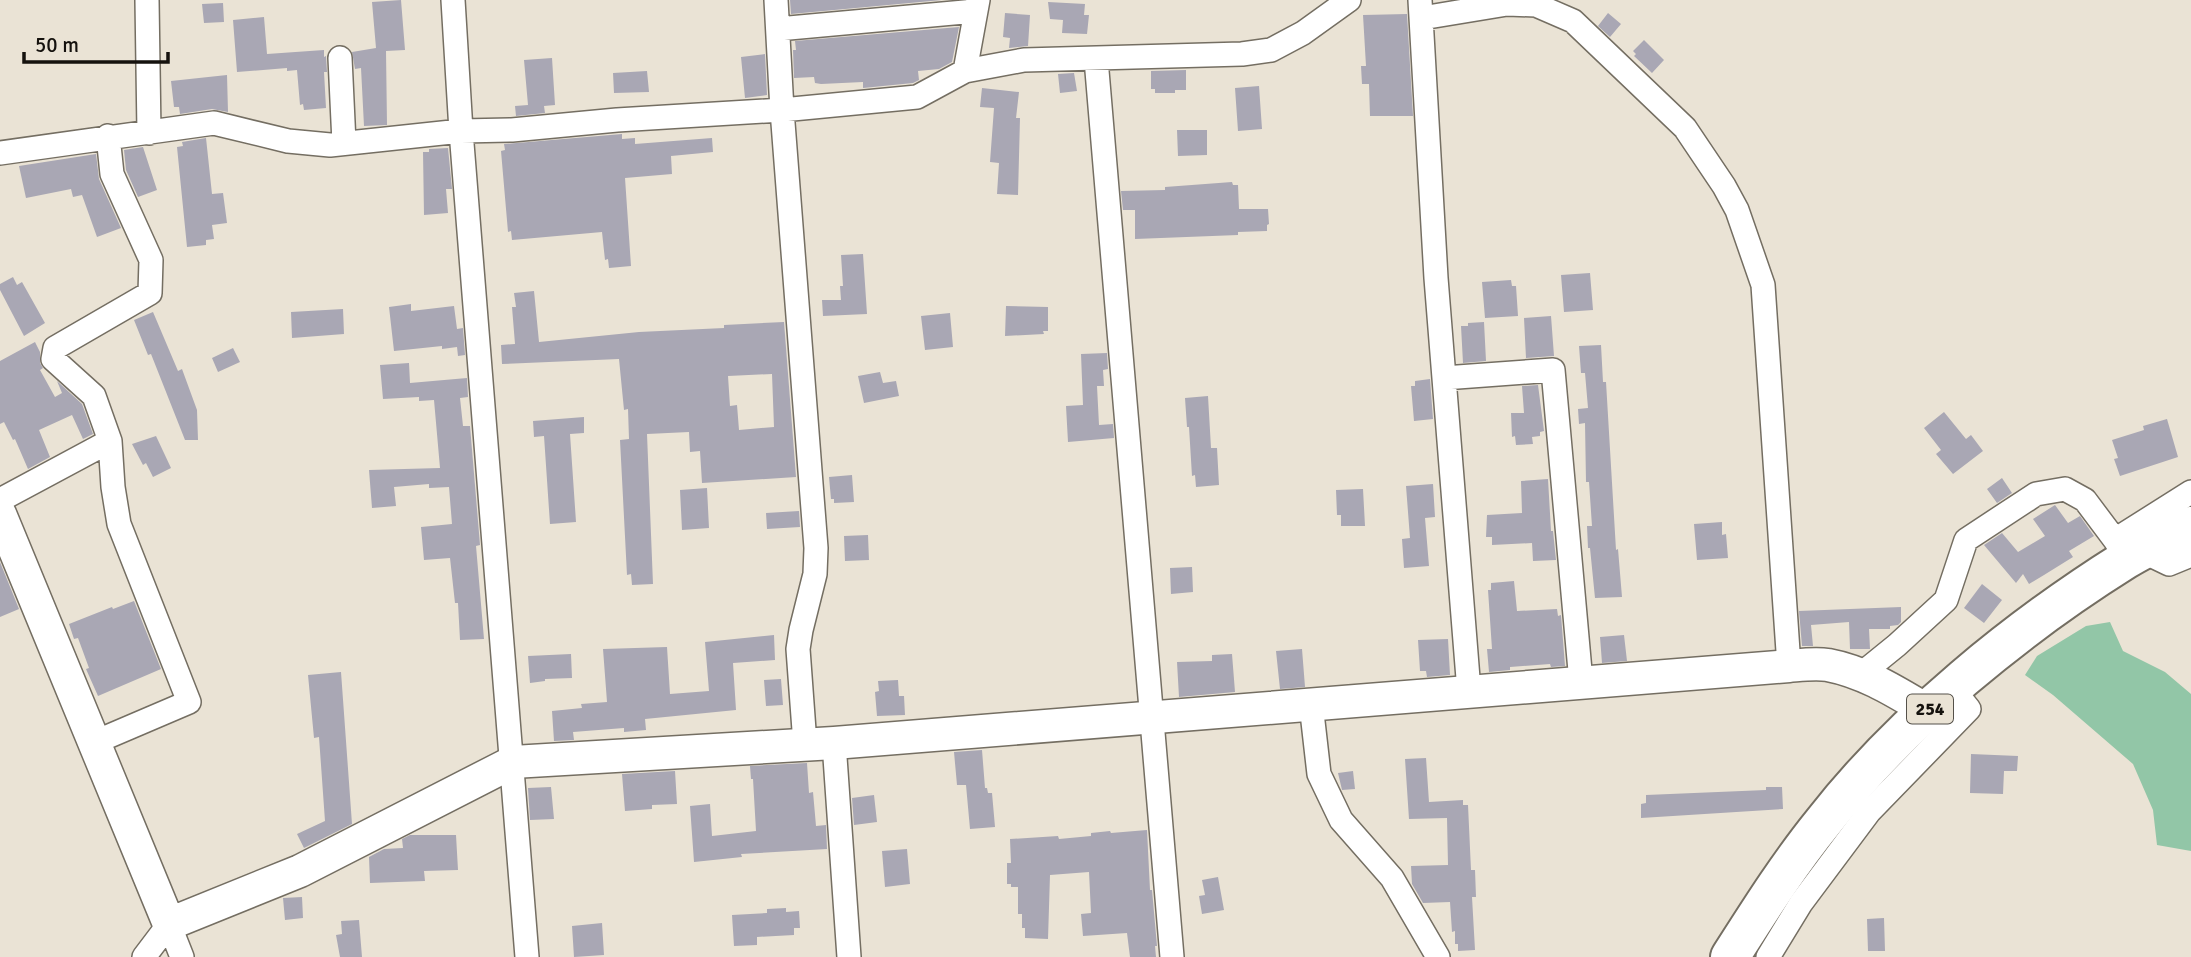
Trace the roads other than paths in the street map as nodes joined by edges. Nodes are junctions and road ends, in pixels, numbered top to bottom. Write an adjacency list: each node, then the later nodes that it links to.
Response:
1 (147, 0): 13 (street)
2 (453, 0): 12 (street)
3 (776, 0): 7 (street)
4 (1349, 0): 9 (street)
5 (977, 5): 7 (street); 10 (street)
6 (1421, 9): 17 (street); 25 (street)
7 (778, 29): 11 (street)
8 (340, 58): 15 (street)
9 (1096, 59): 10 (street); 31 (street)
10 (965, 71): 11 (street)
11 (782, 110): 12 (street); 33 (street)
12 (461, 131): 15 (street); 34 (street)
13 (149, 133): 14 (street); 15 (street)
14 (108, 136): 16 (street); 18 (street)
15 (344, 143)
16 (0, 153)
17 (1444, 378): 27 (street); 28 (street)
18 (110, 441): 20 (street); 32 (street)
19 (2191, 492): 23 (street)
20 (0, 500)
21 (2191, 526): 23 (highway, 254)
22 (2, 527): 32 (street)
23 (2128, 550): 24 (street); 26 (street); 29 (highway, 254)
24 (2191, 555)
25 (1789, 666): 26 (street); 27 (street)
26 (1860, 675): 29 (street)
27 (1581, 682): 28 (street)
28 (1469, 691): 30 (street)
29 (1940, 700): 42 (highway, 254); 43 (street)
30 (1311, 704): 31 (street); 41 (street)
31 (1150, 718): 33 (street); 40 (street)
32 (93, 743): 35 (street)
33 (820, 743): 34 (street); 39 (street)
34 (513, 762): 35 (street); 38 (street)
35 (169, 924): 36 (street); 37 (street)
36 (144, 957)
37 (182, 957)
38 (527, 957)
39 (849, 957)
40 (1172, 957)
41 (1438, 957)
42 (1730, 957)
43 (1768, 957)

